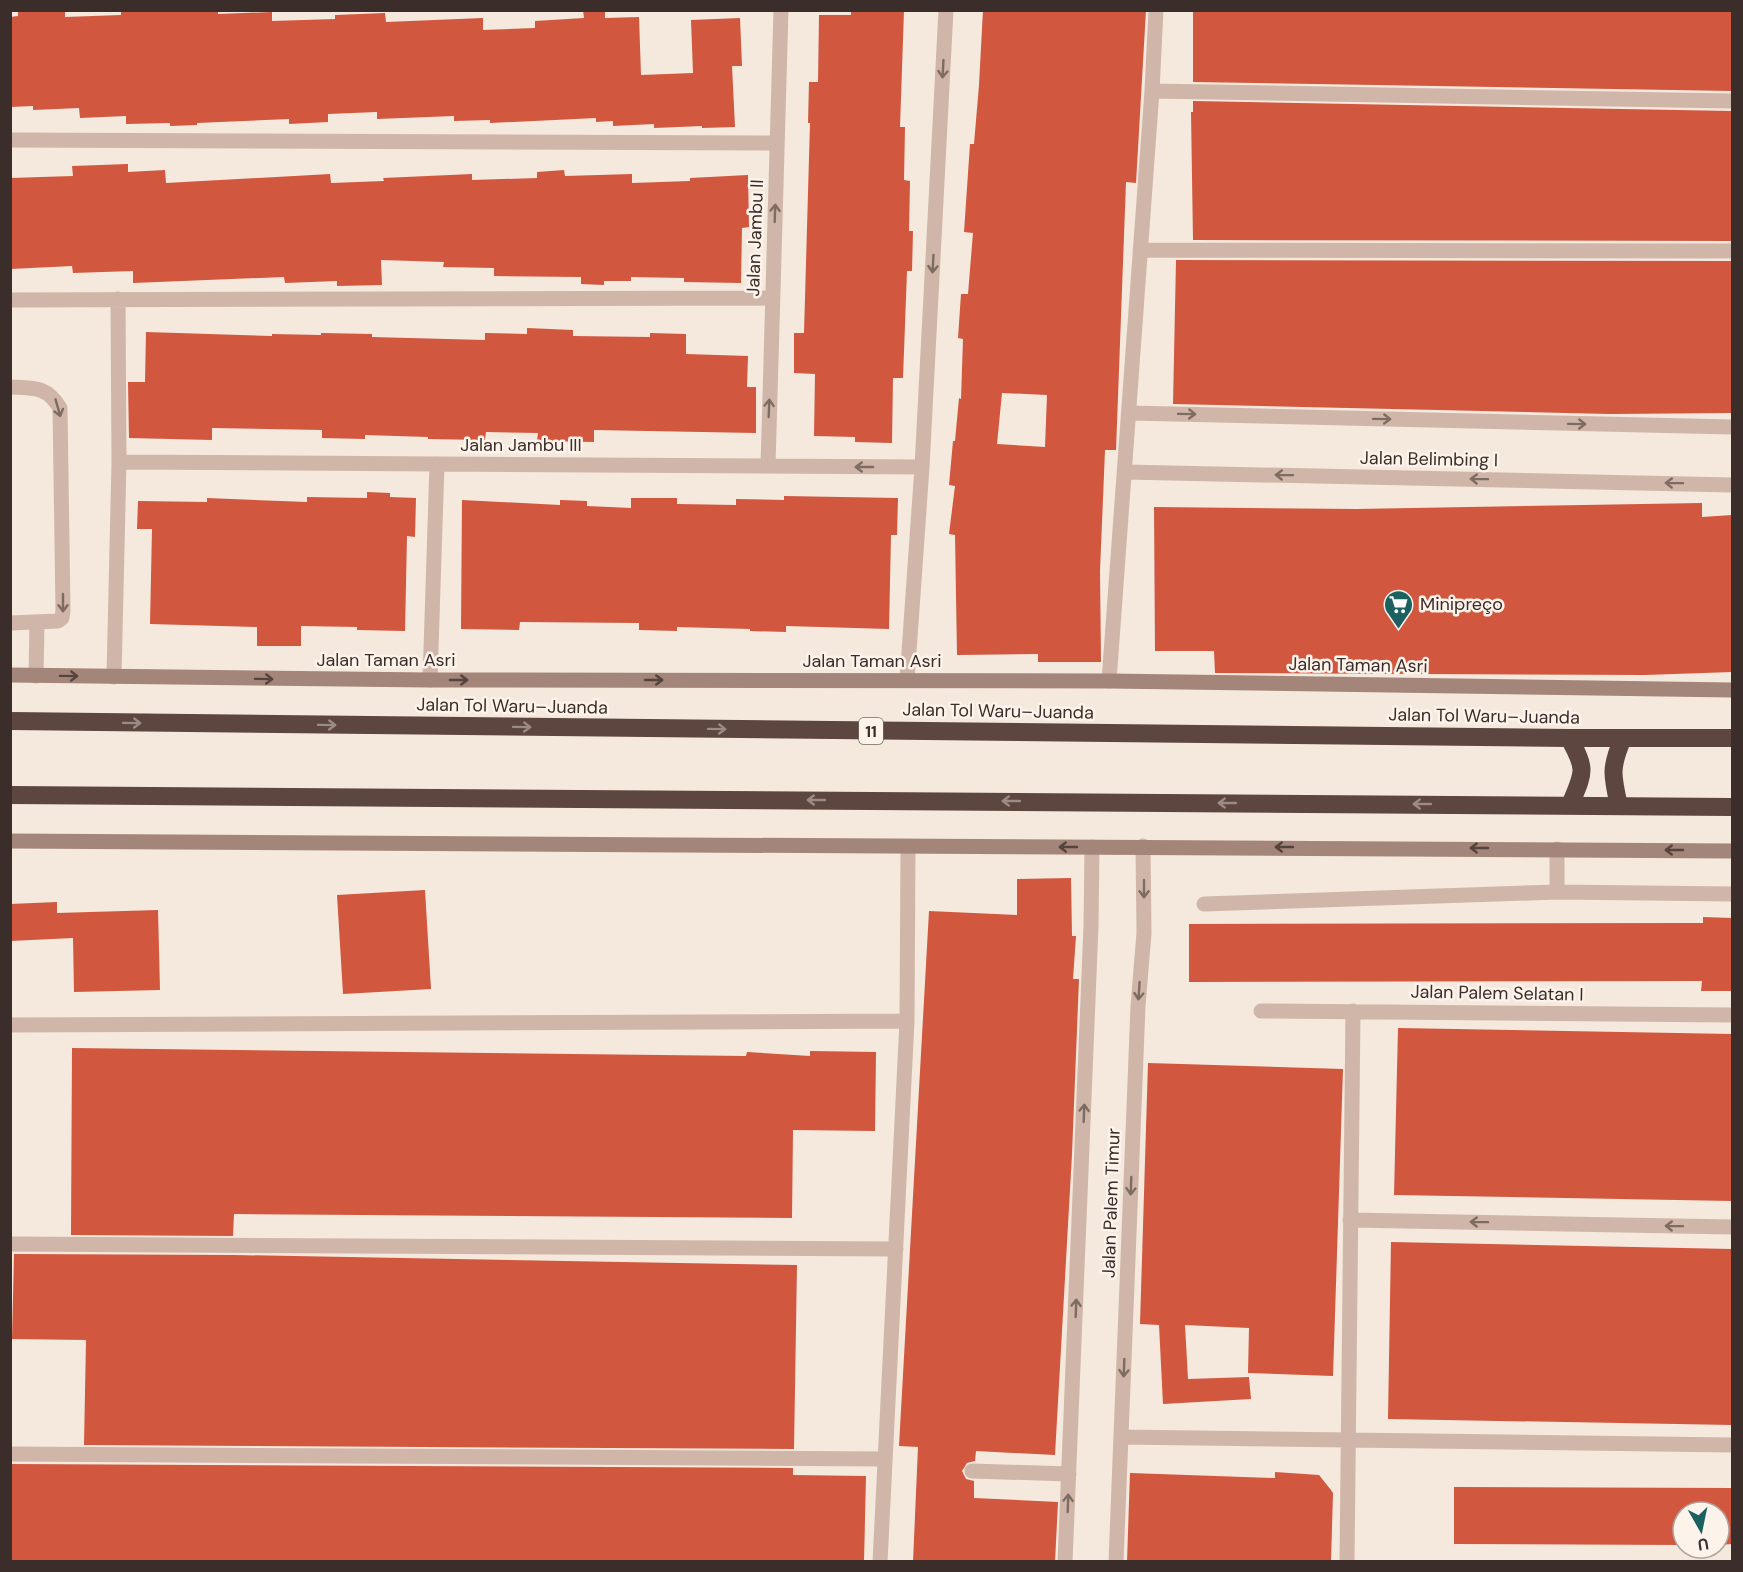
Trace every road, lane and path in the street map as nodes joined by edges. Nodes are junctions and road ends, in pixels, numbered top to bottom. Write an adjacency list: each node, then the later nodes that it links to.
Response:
1 (781, 10): 7 (street, Jalan Jambu II)
2 (946, 10): 19 (street, one-way to 19)
3 (1156, 10): 4 (street)
4 (1152, 91): 5 (street); 8 (street)
5 (1732, 101)
6 (10, 140): 7 (street)
7 (777, 143): 10 (street, Jalan Jambu II, one-way to 7)
8 (1140, 250): 9 (street); 14 (street)
9 (1732, 251)
10 (772, 298): 11 (street); 18 (street, Jalan Jambu II, one-way to 10)
11 (118, 299): 12 (street); 16 (street)
12 (10, 300)
13 (10, 387): 23 (street, one-way to 23)
14 (1129, 413): 15 (street, one-way to 15); 20 (street)
15 (1732, 428)
16 (119, 462): 17 (street, Jalan Jambu III); 26 (street)
17 (437, 464): 18 (street, Jalan Jambu III); 27 (street)
18 (768, 466): 19 (street, Jalan Jambu III, one-way to 18)
19 (922, 467): 28 (street)
20 (1125, 472): 21 (street, Jalan Belimbing I, one-way to 20); 29 (street)
21 (1732, 485)
22 (10, 623): 23 (street)
23 (37, 623): 25 (street)
24 (10, 675): 25 (main road, Jalan Taman Asri)
25 (36, 676): 26 (main road, Jalan Taman Asri, one-way to 26)
26 (114, 677): 27 (main road, Jalan Taman Asri, one-way to 27)
27 (430, 680): 28 (main road, Jalan Taman Asri, one-way to 28)
28 (907, 680): 29 (main road, Jalan Taman Asri)
29 (1109, 681): 30 (main road, Jalan Taman Asri)
30 (1732, 690)
31 (10, 721): 32 (highway, Jalan Tol Waru–Juanda / 11, one-way to 32)
32 (1569, 738): 33 (highway, Jalan Tol Waru–Juanda / 11); 36 (highway)
33 (1623, 738): 34 (highway, Jalan Tol Waru–Juanda / 11); 37 (highway)
34 (1732, 738)
35 (10, 795): 36 (highway, one-way to 35)
36 (1570, 805): 37 (highway)
37 (1619, 806): 38 (highway)
38 (1732, 807)
39 (10, 841): 41 (main road)
40 (1143, 846): 42 (main road); 43 (main road, one-way to 40); 57 (street, Jalan Palem Timur, one-way to 57)
41 (908, 847): 42 (main road, one-way to 41); 51 (street)
42 (1092, 847): 63 (street, Jalan Palem Timur, one-way to 42)
43 (1557, 849): 44 (main road, one-way to 43); 45 (street)
44 (1732, 850)
45 (1557, 892): 46 (street); 47 (street)
46 (1732, 894)
47 (1204, 903)
48 (1260, 1011): 49 (street, Jalan Palem Selatan I)
49 (1353, 1011): 50 (street, Jalan Palem Selatan I); 53 (street)
50 (1732, 1015)
51 (907, 1021): 52 (street); 56 (street)
52 (10, 1025)
53 (1350, 1220): 54 (street, one-way to 53); 58 (street)
54 (1732, 1227)
55 (10, 1244): 56 (street)
56 (896, 1248): 61 (street)
57 (1121, 1437): 58 (street); 66 (street, Jalan Palem Timur)
58 (1348, 1441): 59 (street); 67 (street)
59 (1732, 1445)
60 (10, 1454): 61 (street)
61 (885, 1459): 64 (street)
62 (972, 1471): 63 (street)
63 (1069, 1474): 65 (street, Jalan Palem Timur, one-way to 63)
64 (880, 1562)
65 (1065, 1562)
66 (1116, 1562)
67 (1347, 1562)

